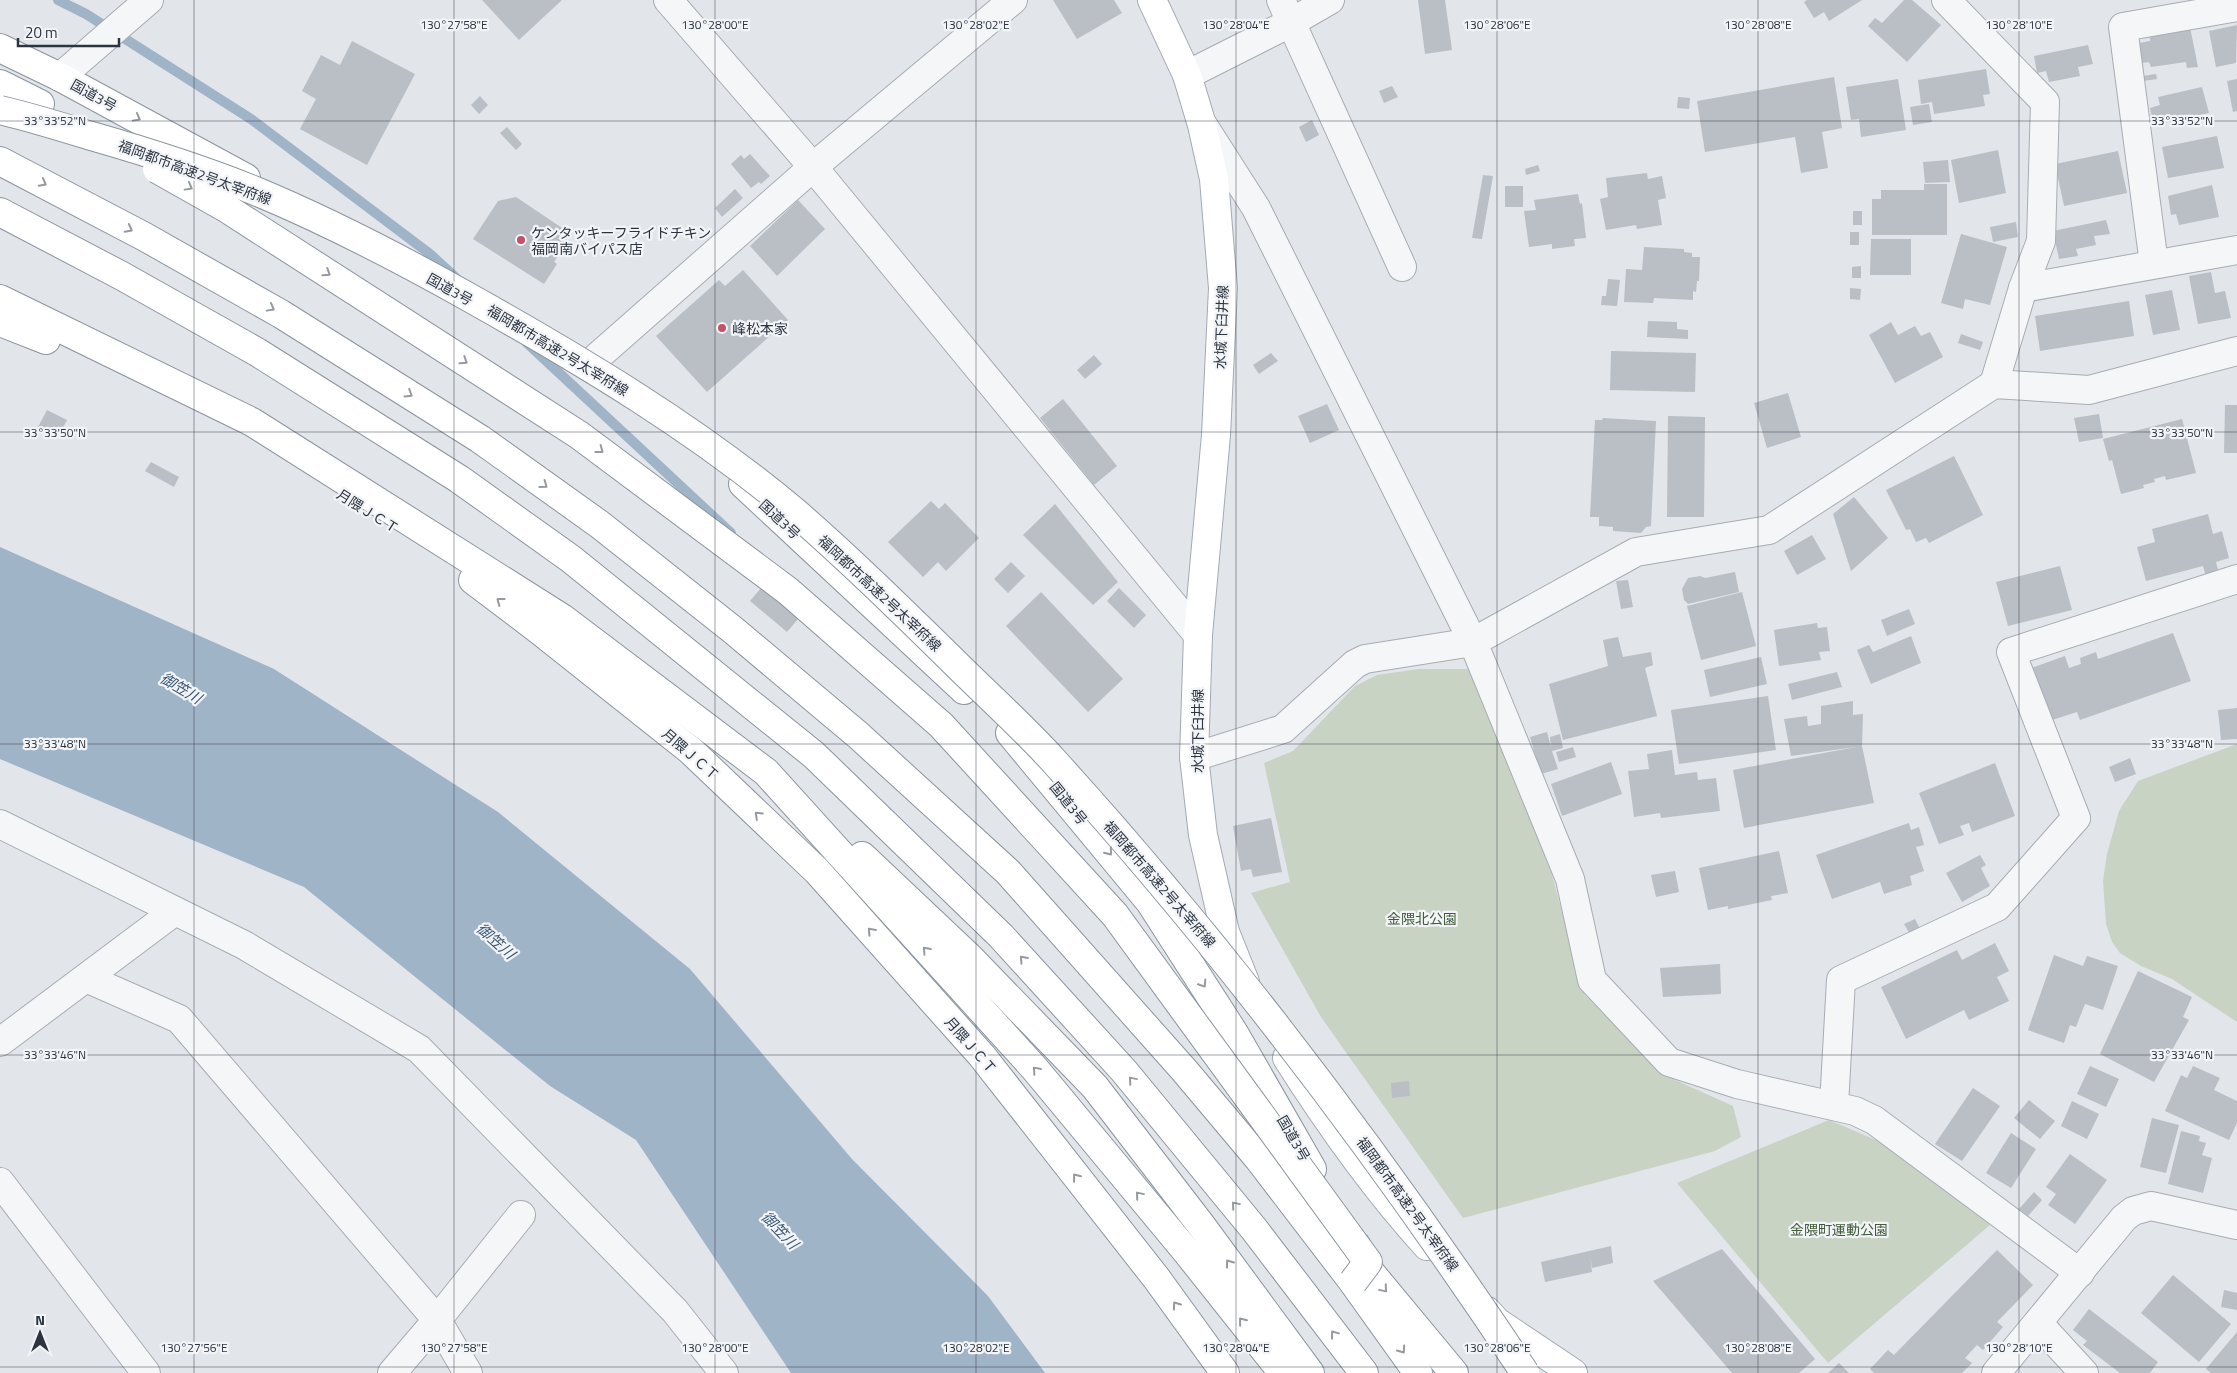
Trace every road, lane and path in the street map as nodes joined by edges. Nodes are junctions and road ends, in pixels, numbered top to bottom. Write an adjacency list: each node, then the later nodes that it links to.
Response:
1 (150, 0): 11 (street)
2 (668, 0): 16 (street)
3 (1013, 0): 16 (street)
4 (1152, 0): 10 (main road, 水城下臼井線)
5 (1330, 0): 8 (street)
6 (1946, 0): 21 (street)
7 (2237, 7): 19 (street)
8 (1287, 11): 10 (street); 20 (street)
9 (0, 48): 11 (main road, 国道3号)
10 (1187, 75): 14 (main road, 水城下臼井線)
11 (60, 77): 25 (main road, 国道3号, one-way to 25)
12 (0, 84): 41 (main road, one-way to 41, bridge)
13 (0, 110): 54 (main road, 福岡都市高速2号太宰府線, bridge)
14 (1202, 125): 28 (main road, 水城下臼井線); 29 (street)
15 (0, 160): 41 (main road, one-way to 41)
16 (813, 167): 25 (street); 28 (street)
17 (0, 212): 51 (main road, one-way to 17)
18 (2237, 250): 19 (street)
19 (2154, 264): 21 (street)
20 (1402, 267)
21 (2023, 288): 26 (street)
22 (0, 299): 31 (main road)
23 (0, 322): 48 (main road, 月隈ＪＣＴ, one-way to 23)
24 (2237, 351): 26 (street)
25 (588, 365): 53 (main road, 国道3号, one-way to 53)
26 (1994, 384): 29 (street)
27 (2237, 579): 36 (street)
28 (1198, 635): 30 (main road, 水城下臼井線)
29 (1473, 642): 30 (street); 36 (street)
30 (1194, 757): 55 (main road, 水城下臼井線)
31 (766, 772): 49 (main road, one-way to 31); 50 (main road, one-way to 31)
32 (0, 824): 33 (street)
33 (176, 911): 34 (street); 47 (street)
34 (86, 978): 35 (street); 42 (street)
35 (0, 1042)
36 (1834, 1105): 40 (street)
37 (0, 1182): 44 (street)
38 (521, 1215): 42 (street)
39 (2237, 1225): 40 (street)
40 (2080, 1273): 43 (street)
41 (1353, 1282): 52 (main road, one-way to 52)
42 (437, 1320): 45 (street); 46 (street)
43 (2038, 1323): 56 (street); 57 (street)
44 (146, 1373)
45 (392, 1373)
46 (468, 1373)
47 (724, 1373)
48 (1225, 1373)
49 (1283, 1373)
50 (1310, 1373)
51 (1364, 1373)
52 (1418, 1373)
53 (1454, 1373)
54 (1525, 1373)
55 (1573, 1373)
56 (1996, 1373)
57 (2084, 1373)

